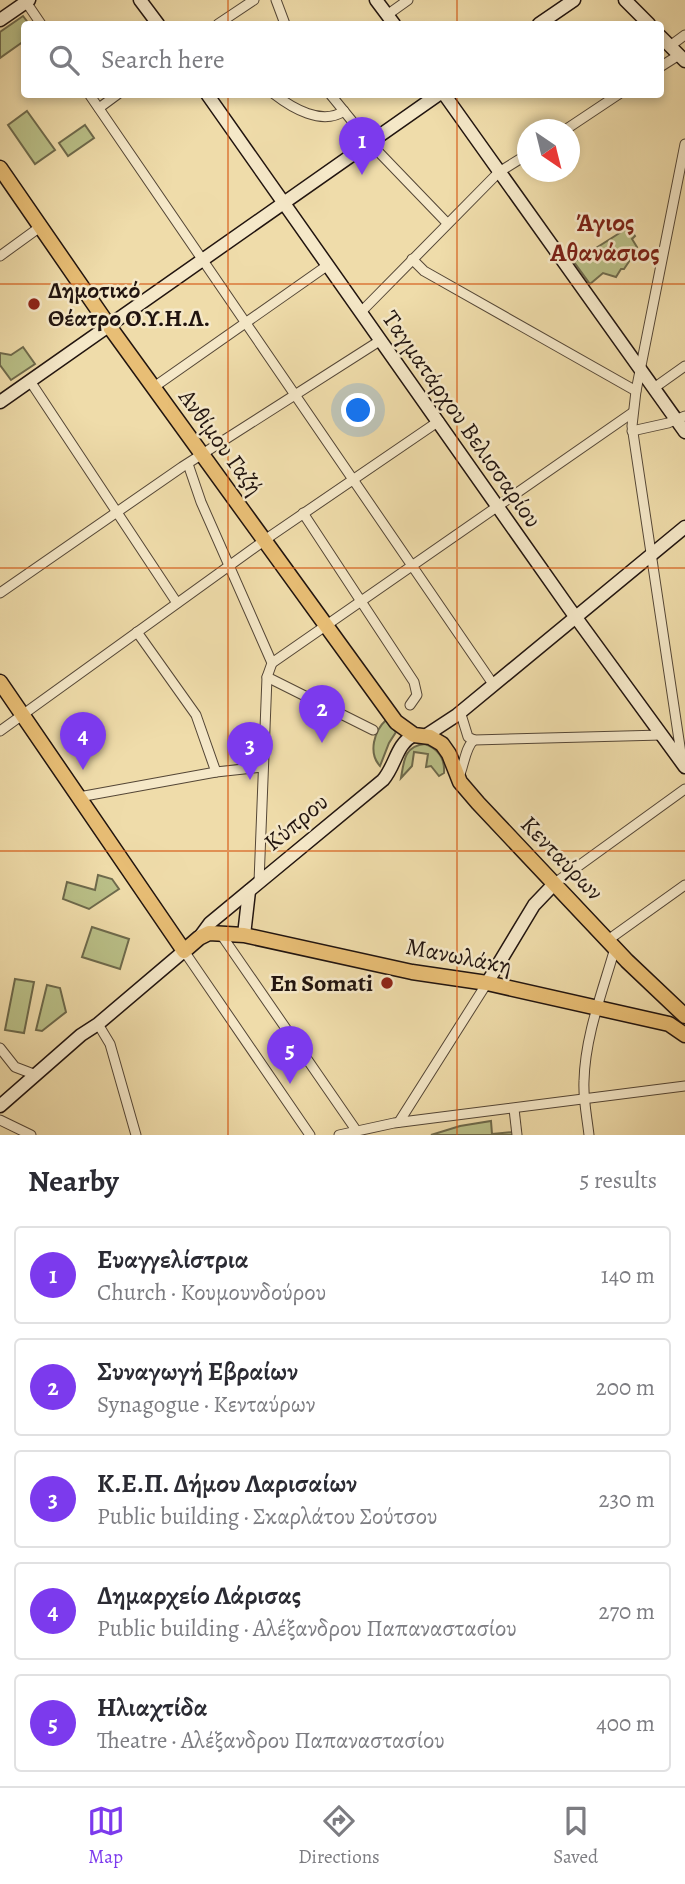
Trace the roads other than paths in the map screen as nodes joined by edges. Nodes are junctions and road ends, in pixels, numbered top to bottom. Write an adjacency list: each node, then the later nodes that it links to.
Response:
1 (140, 0): 12 (street)
2 (254, 0): 13 (street)
3 (276, 0): 14 (street)
4 (376, 0): 10 (street)
5 (408, 0): 10 (street)
6 (574, 0): 15 (street)
7 (625, 0): 16 (street)
8 (27, 1): 9 (street); 11 (street)
9 (0, 20)
10 (390, 20)
11 (39, 21)
12 (156, 21)
13 (225, 21)
14 (284, 21)
15 (543, 21)
16 (646, 21)
17 (685, 35): 18 (street)
18 (665, 41): 19 (street)
19 (682, 58): 20 (street)
20 (664, 65)
21 (92, 98): 29 (street)
22 (113, 98): 29 (street)
23 (210, 98): 37 (street, Ταγματάρχου Βελισσαρίου)
24 (280, 98): 30 (street)
25 (333, 98): 30 (street)
26 (436, 98): 32 (street)
27 (445, 98): 35 (street)
28 (613, 98): 31 (street)
29 (99, 108): 42 (street)
30 (344, 111): 32 (street)
31 (580, 120)
32 (370, 143): 37 (street); 38 (street)
33 (685, 144): 49 (street)
34 (517, 160): 35 (street)
35 (499, 172): 38 (street); 49 (street)
36 (1, 173): 39 (main road, Ανθίμου Γαζή)
37 (284, 203): 42 (street); 43 (street, Ταγματάρχου Βελισσαρίου)
38 (447, 223): 41 (street)
39 (40, 226): 40 (street); 46 (main road, Ανθίμου Γαζή)
40 (0, 256)
41 (412, 259): 44 (street); 53 (street)
42 (203, 260): 45 (street); 46 (street)
43 (328, 265): 44 (street, Ταγματάρχου Βελισσαρίου); 45 (street)
44 (361, 312): 47 (street, Ταγματάρχου Βελισσαρίου)
45 (245, 322): 51 (street); 54 (street)
46 (109, 326): 50 (street); 51 (main road, Ανθίμου Γαζή)
47 (381, 340): 54 (street); 58 (street, Ταγματάρχου Βελισσαρίου)
48 (685, 366): 52 (street)
49 (641, 371): 52 (street); 53 (street)
50 (30, 381): 55 (street); 65 (street)
51 (154, 387): 61 (main road, Ανθίμου Γαζή)
52 (654, 388): 57 (street)
53 (636, 391): 56 (street)
54 (295, 395): 61 (street); 63 (street)
55 (0, 402)
56 (632, 414): 59 (street); 64 (street)
57 (681, 418): 59 (street); 60 (street)
58 (439, 421): 63 (street); 64 (street, Ταγματάρχου Βελισσαρίου)
59 (632, 431): 69 (street)
60 (685, 432)
61 (202, 454): 62 (street); 68 (main road, Ανθίμου Γαζή)
62 (188, 464): 65 (street); 70 (street)
63 (352, 479): 66 (street); 71 (street)
64 (498, 506): 71 (street); 75 (street, Ταγματάρχου Βελισσαρίου)
65 (116, 512): 72 (street); 74 (street)
66 (303, 513): 68 (street); 73 (street)
67 (685, 527): 69 (street, Κύπρου)
68 (265, 540): 70 (street); 76 (main road, Ανθίμου Γαζή)
69 (652, 554): 75 (street, Κύπρου); 90 (street)
70 (229, 566): 74 (street); 78 (street)
71 (412, 566): 73 (street); 81 (street)
72 (0, 593)
73 (362, 601): 76 (street); 82 (street)
74 (177, 603): 77 (street)
75 (576, 617): 81 (street, Κύπρου); 88 (street, Ταγματάρχου Βελισσαρίου)
76 (326, 625): 78 (street); 87 (main road, Ανθίμου Γαζή)
77 (137, 632): 84 (street); 92 (street)
78 (272, 663): 79 (street)
79 (267, 677): 85 (street); 91 (street)
80 (0, 682): 84 (main road)
81 (493, 684): 83 (street, Κύπρου)
82 (411, 705)
83 (460, 711): 87 (street, Κύπρου); 89 (street)
84 (23, 715): 86 (street); 95 (main road)
85 (373, 730)
86 (0, 731)
87 (420, 735): 93 (main road, Κενταύρων); 98 (street, Κύπρου)
88 (662, 735): 89 (street); 90 (street, Ταγματάρχου Βελισσαρίου)
89 (474, 740): 93 (street)
90 (684, 765)
91 (262, 767): 92 (street); 98 (street)
92 (216, 772): 95 (street)
93 (458, 779): 96 (main road, Κενταύρων)
94 (685, 789): 96 (street)
95 (79, 797): 103 (main road)
96 (555, 883): 102 (main road, Κενταύρων); 104 (street)
97 (685, 885): 102 (street)
98 (254, 886): 100 (street); 101 (street, Κύπρου)
99 (220, 933): 100 (main road, Μανωλάκη); 101 (main road, Κύπρου); 117 (street)
100 (244, 935): 104 (main road, Μανωλάκη)
101 (199, 938): 103 (main road, Κύπρου)
102 (612, 944): 105 (street); 106 (main road, Κενταύρων)
103 (184, 951): 107 (street, Κύπρου); 120 (street)
104 (487, 983): 105 (main road, Μανωλάκη); 116 (street)
105 (598, 1009): 108 (main road, Μανωλάκη); 112 (street)
106 (685, 1016)
107 (98, 1024): 110 (street, Κύπρου); 119 (street)
108 (685, 1035)
109 (0, 1048): 110 (street)
110 (36, 1075): 113 (street, Κύπρου)
111 (685, 1086): 112 (street)
112 (585, 1099): 114 (street); 123 (street)
113 (0, 1106)
114 (514, 1109): 116 (street); 122 (street)
115 (0, 1120): 118 (street)
116 (399, 1122): 117 (street)
117 (356, 1130): 121 (street)
118 (31, 1135)
119 (136, 1135)
120 (310, 1135)
121 (339, 1135)
122 (517, 1135)
123 (589, 1135)

